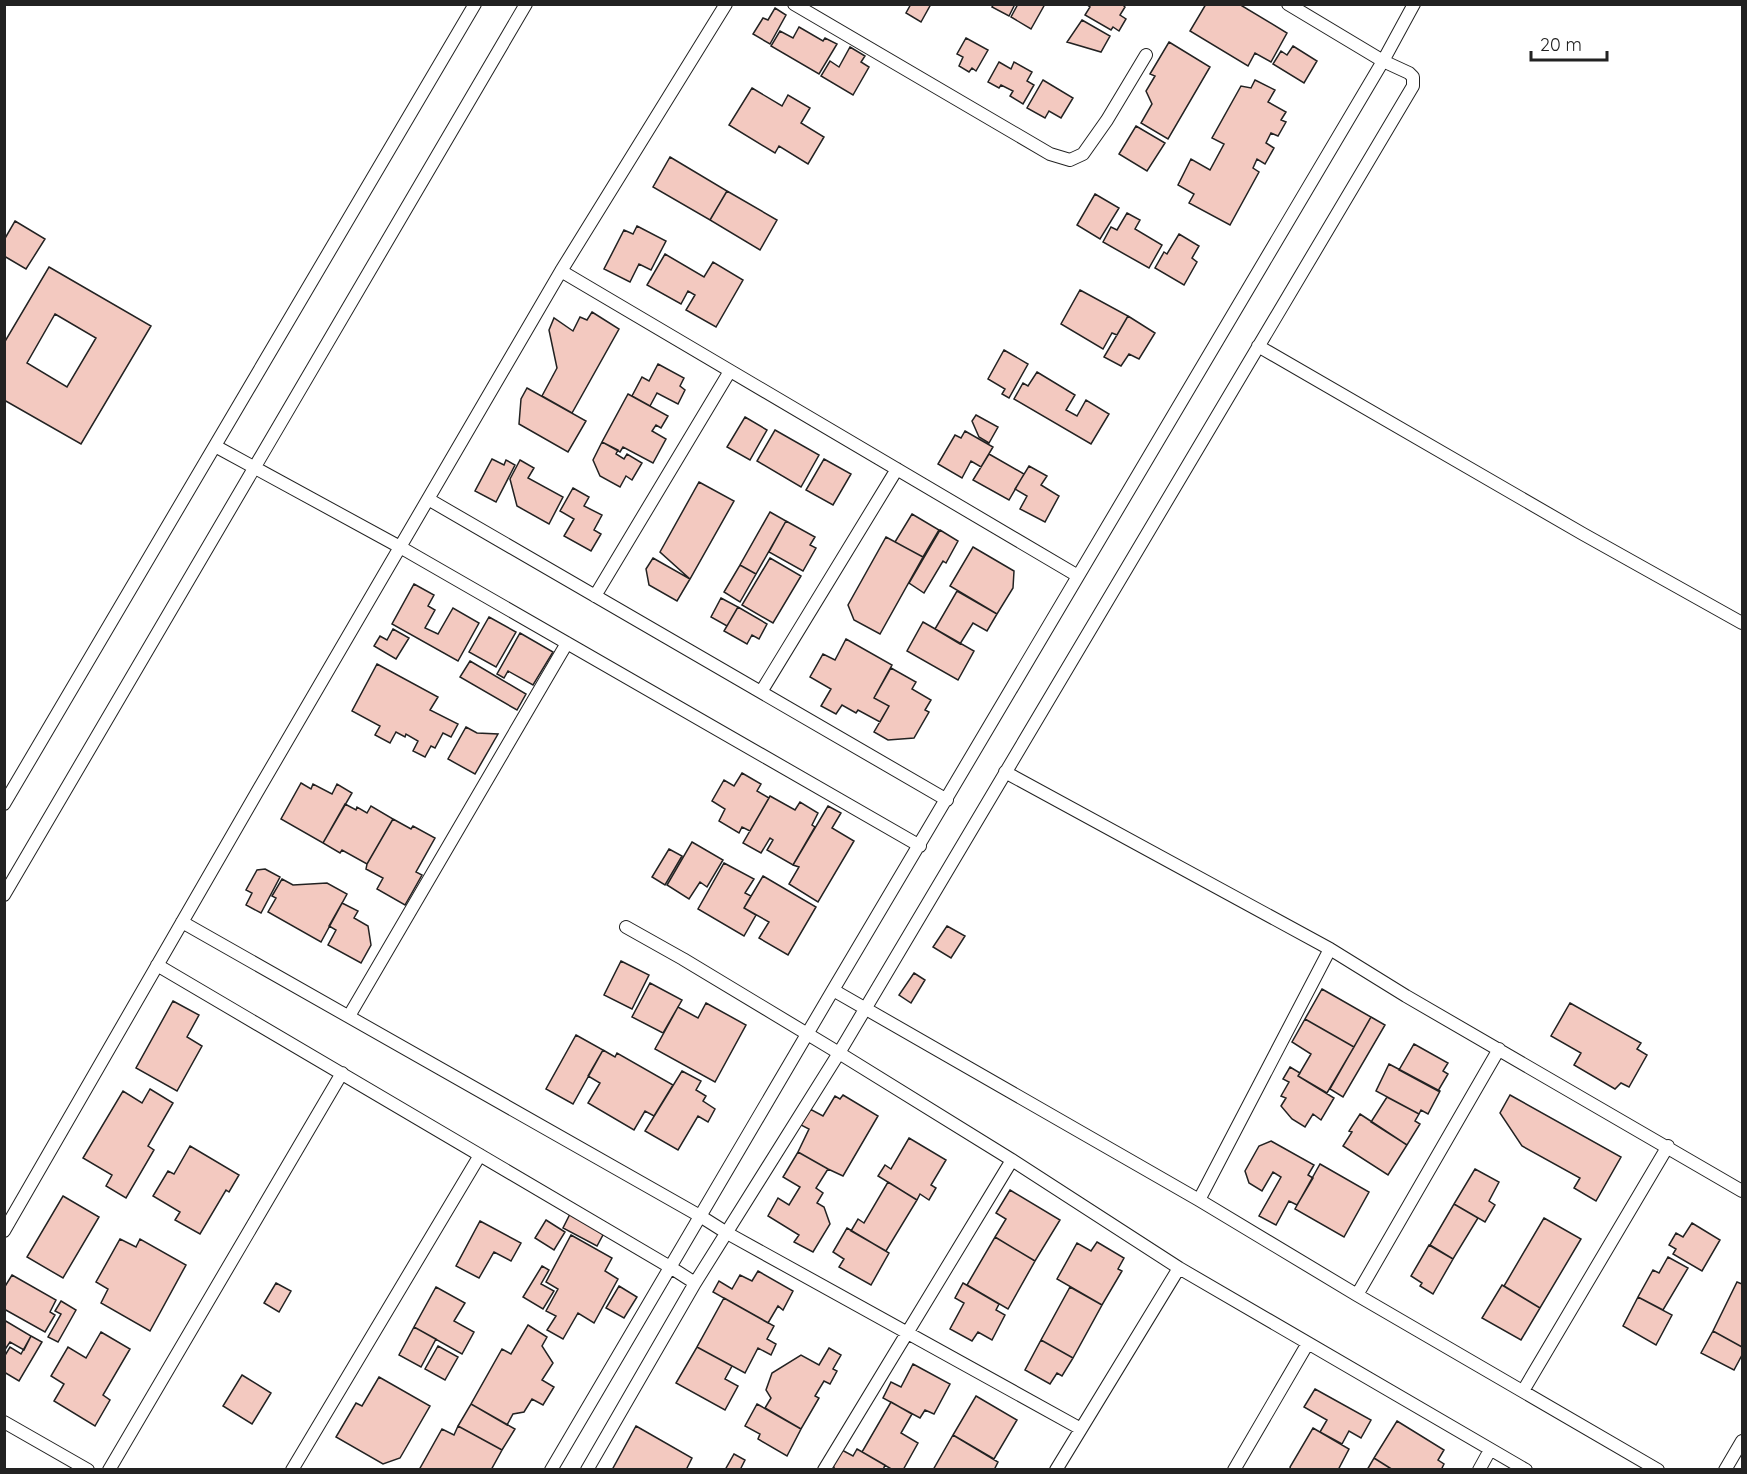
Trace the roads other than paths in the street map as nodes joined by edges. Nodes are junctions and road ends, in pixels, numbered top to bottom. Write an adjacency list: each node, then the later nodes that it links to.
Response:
1 (475, 4): 12 (lane)
2 (526, 4): 13 (lane)
3 (726, 4): 9 (lane)
4 (794, 4): 7 (lane)
5 (1288, 4): 8 (lane)
6 (1414, 4): 8 (lane)
7 (1146, 55)
8 (1383, 61): 10 (lane); 17 (lane)
9 (561, 271): 11 (lane); 15 (lane)
10 (1258, 346): 19 (lane); 22 (lane)
11 (730, 370): 14 (lane); 18 (lane)
12 (215, 446): 13 (lane); 24 (lane)
13 (255, 468): 16 (lane); 26 (lane)
14 (897, 469): 17 (lane); 21 (lane)
15 (428, 499): 16 (lane); 18 (lane)
16 (400, 547): 20 (lane); 27 (lane)
17 (1078, 576): 23 (lane)
18 (596, 596): 21 (lane)
19 (1743, 623)
20 (567, 643): 25 (lane); 33 (lane)
21 (761, 692): 23 (lane)
22 (1005, 772): 29 (lane); 32 (lane)
23 (947, 800): 25 (lane)
24 (4, 804)
25 (920, 846): 31 (lane)
26 (4, 895)
27 (182, 922): 30 (lane); 33 (lane)
28 (626, 927): 34 (lane)
29 (1330, 949): 35 (lane); 42 (lane)
30 (157, 965): 37 (lane); 44 (lane)
31 (833, 990): 32 (lane); 34 (lane)
32 (865, 1008): 36 (lane); 42 (lane)
33 (349, 1016): 43 (lane)
34 (807, 1034): 36 (lane); 43 (lane)
35 (1499, 1049): 38 (lane); 49 (lane)
36 (839, 1053): 40 (lane); 45 (lane)
37 (342, 1073): 39 (lane); 58 (lane)
38 (1668, 1146): 41 (lane); 52 (lane)
39 (480, 1155): 46 (lane); 59 (lane)
40 (1012, 1160): 47 (lane); 50 (lane)
41 (1743, 1191)
42 (1199, 1200): 49 (lane)
43 (700, 1216): 45 (lane); 46 (lane)
44 (4, 1231)
45 (727, 1233): 48 (lane); 50 (lane)
46 (670, 1267): 48 (lane); 60 (lane)
47 (1179, 1268): 51 (lane); 54 (lane)
48 (695, 1283): 61 (lane)
49 (1357, 1295): 52 (lane)
50 (907, 1332): 54 (lane); 62 (lane)
51 (1308, 1343): 56 (lane); 64 (lane)
52 (1523, 1391): 67 (lane)
53 (4, 1422): 57 (lane)
54 (1081, 1430): 63 (lane)
55 (1743, 1441): 68 (lane)
56 (1490, 1450): 65 (lane); 66 (lane)
57 (88, 1470)
58 (109, 1470)
59 (292, 1470)
60 (551, 1470)
61 (587, 1470)
62 (824, 1470)
63 (1056, 1470)
64 (1234, 1470)
65 (1479, 1470)
66 (1526, 1470)
67 (1658, 1470)
68 (1725, 1470)

